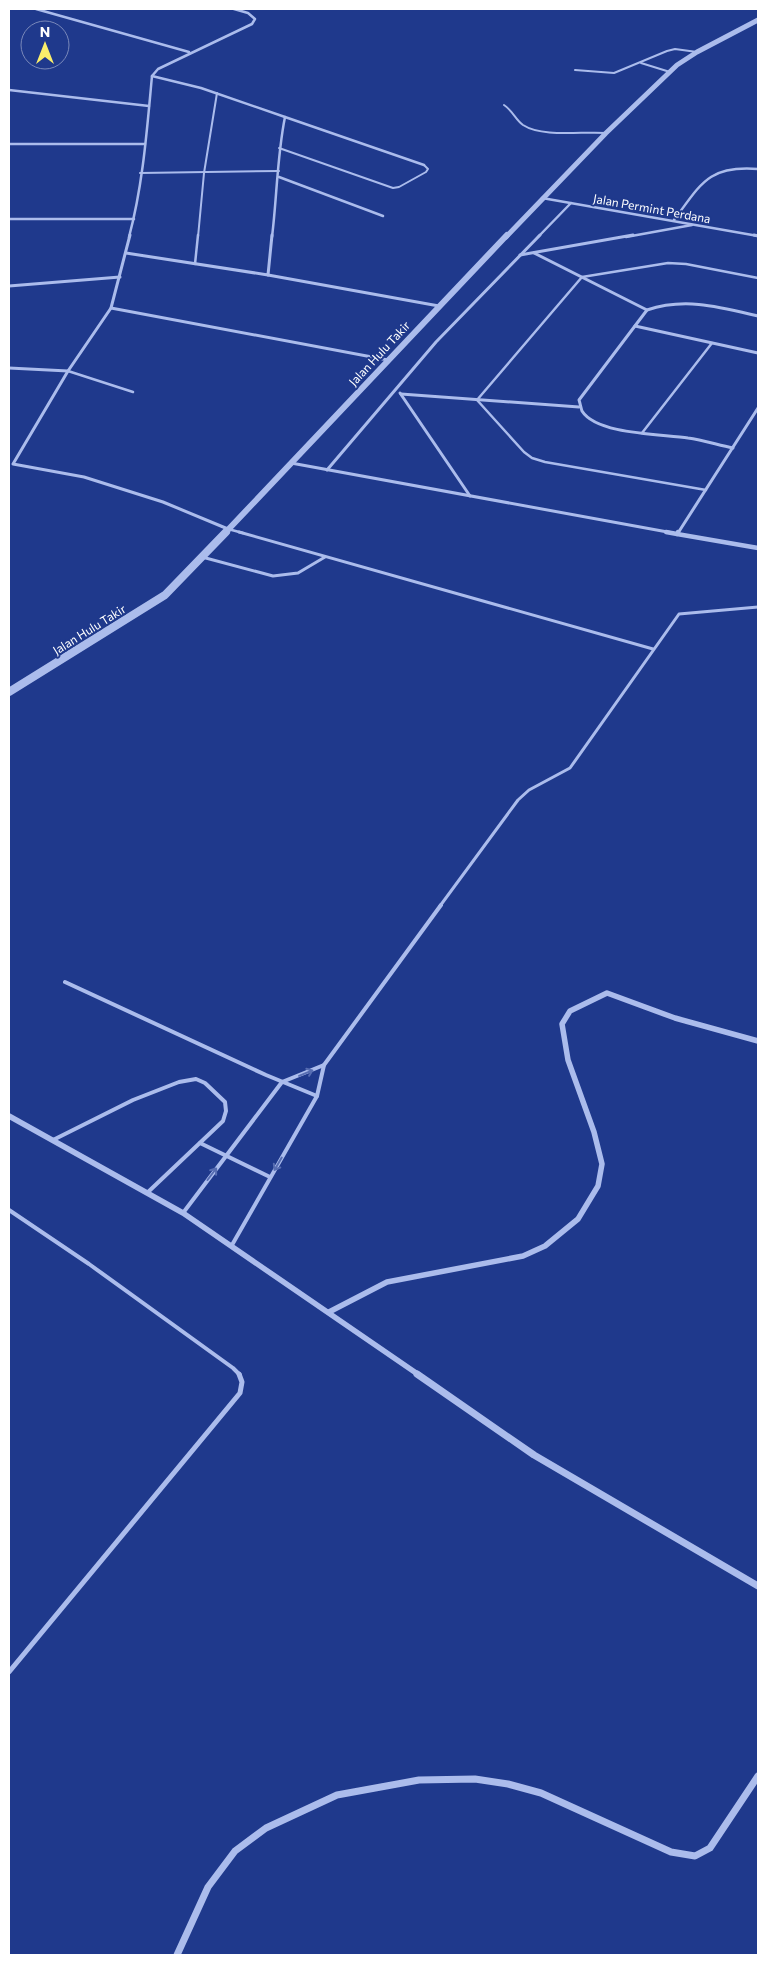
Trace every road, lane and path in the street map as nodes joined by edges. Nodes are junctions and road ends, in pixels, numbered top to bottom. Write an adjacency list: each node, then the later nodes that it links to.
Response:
1 (36, 9): 4 (street)
2 (234, 9): 4 (street)
3 (758, 20): 5 (street, Jalan Hulu Takir)
4 (189, 52): 9 (street)
5 (697, 52): 6 (lane); 8 (street, Jalan Hulu Takir)
6 (640, 63): 7 (lane); 8 (lane)
7 (575, 70)
8 (670, 72): 15 (street, Jalan Hulu Takir)
9 (152, 76): 11 (street); 13 (street)
10 (9, 90): 13 (street)
11 (217, 93): 14 (street); 22 (lane)
12 (504, 105): 15 (lane)
13 (149, 106): 17 (street)
14 (285, 117): 18 (street); 19 (street)
15 (606, 133): 25 (street, Jalan Hulu Takir)
16 (9, 144): 17 (street)
17 (145, 144): 23 (street)
18 (279, 148): 19 (lane); 21 (street)
19 (424, 164)
20 (758, 169): 30 (street)
21 (279, 171): 22 (lane); 24 (street)
22 (204, 172): 23 (lane); 36 (lane)
23 (140, 173): 29 (street)
24 (279, 177): 27 (street); 37 (street)
25 (542, 198): 26 (street, Jalan Permint Perdana); 42 (street, Jalan Hulu Takir)
26 (571, 203): 30 (street, Jalan Permint Perdana); 35 (street)
27 (383, 216)
28 (9, 219): 29 (street)
29 (134, 219): 33 (street)
30 (674, 220): 31 (street, Jalan Permint Perdana)
31 (697, 224): 32 (street, Jalan Permint Perdana); 34 (street)
32 (758, 236)
33 (126, 253): 36 (street); 38 (street)
34 (534, 253): 35 (street); 39 (street)
35 (520, 255): 52 (street)
36 (195, 264): 37 (street)
37 (268, 275): 42 (street)
38 (120, 278): 41 (street); 43 (street)
39 (582, 278): 40 (lane); 44 (street); 55 (lane)
40 (758, 278)
41 (9, 286)
42 (439, 306): 49 (street, Jalan Hulu Takir)
43 (111, 308): 49 (street); 51 (street)
44 (647, 310): 45 (street); 46 (street)
45 (758, 316)
46 (634, 326): 47 (street); 56 (street)
47 (712, 343): 48 (street); 58 (lane)
48 (758, 353)
49 (388, 360): 60 (street, Jalan Hulu Takir)
50 (9, 368): 51 (street)
51 (68, 371): 53 (lane); 61 (street)
52 (397, 388): 54 (street); 62 (street)
53 (133, 392)
54 (401, 394): 55 (street); 64 (street)
55 (477, 400): 56 (street); 63 (lane)
56 (579, 407): 58 (street)
57 (758, 408): 59 (street)
58 (642, 433): 59 (street)
59 (733, 448): 63 (street)
60 (291, 463): 62 (street); 65 (street, Jalan Hulu Takir)
61 (11, 464): 65 (street)
62 (327, 470): 64 (street)
63 (706, 490): 66 (street)
64 (470, 496): 66 (street)
65 (228, 529): 68 (lane); 69 (street, Jalan Hulu Takir)
66 (678, 534): 67 (street)
67 (758, 548)
68 (325, 556): 69 (lane); 71 (lane)
69 (202, 557): 72 (street, Jalan Hulu Takir)
70 (758, 607): 71 (lane)
71 (653, 649): 75 (lane)
72 (9, 692)
73 (65, 982): 76 (lane)
74 (758, 1041): 87 (street)
75 (324, 1065): 76 (lane, one-way to 75); 77 (lane)
76 (282, 1082): 77 (lane); 81 (lane)
77 (317, 1096): 82 (lane, one-way to 82)
78 (9, 1116): 79 (street)
79 (53, 1140): 80 (lane); 83 (street)
80 (200, 1143): 81 (lane); 83 (lane)
81 (226, 1156): 82 (lane); 85 (lane, one-way to 81)
82 (270, 1177): 86 (lane)
83 (147, 1193): 85 (street)
84 (9, 1210): 89 (lane)
85 (182, 1213): 86 (street)
86 (232, 1245): 87 (street)
87 (329, 1312): 88 (street)
88 (758, 1586)
89 (9, 1672)
90 (758, 1776): 91 (street)
91 (177, 1955)

